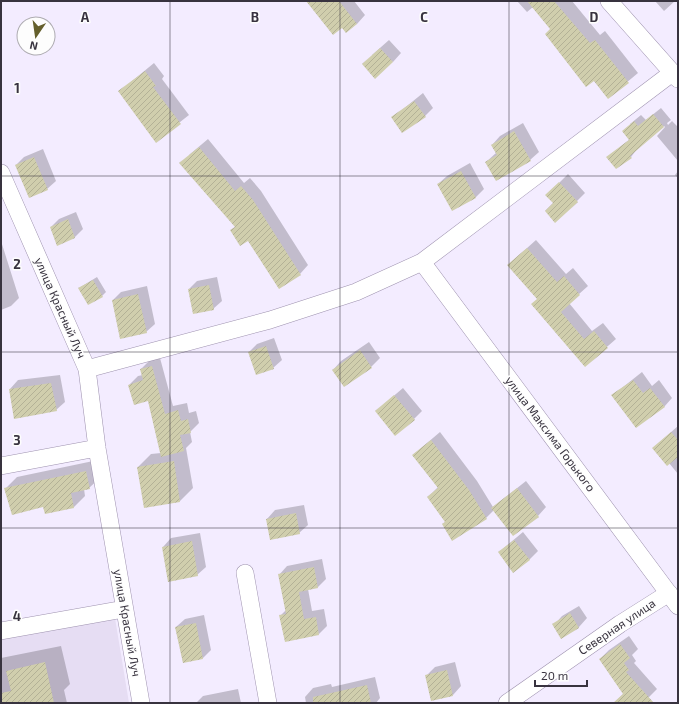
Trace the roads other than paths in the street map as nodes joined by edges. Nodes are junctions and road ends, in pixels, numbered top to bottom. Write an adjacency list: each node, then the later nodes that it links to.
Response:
1 (609, 1): 2 (street)
2 (675, 76): 4 (street)
3 (1, 173): 5 (street, улица Красный Луч)
4 (422, 262): 5 (street); 9 (street, улица Максима Горького)
5 (87, 369): 6 (street, улица Красный Луч)
6 (96, 448): 7 (street); 10 (street, улица Красный Луч)
7 (1, 466)
8 (245, 573): 13 (street)
9 (673, 600): 14 (street, Северная улица)
10 (124, 609): 11 (street); 12 (street, улица Красный Луч)
11 (1, 631)
12 (141, 703)
13 (268, 703)
14 (507, 703)

